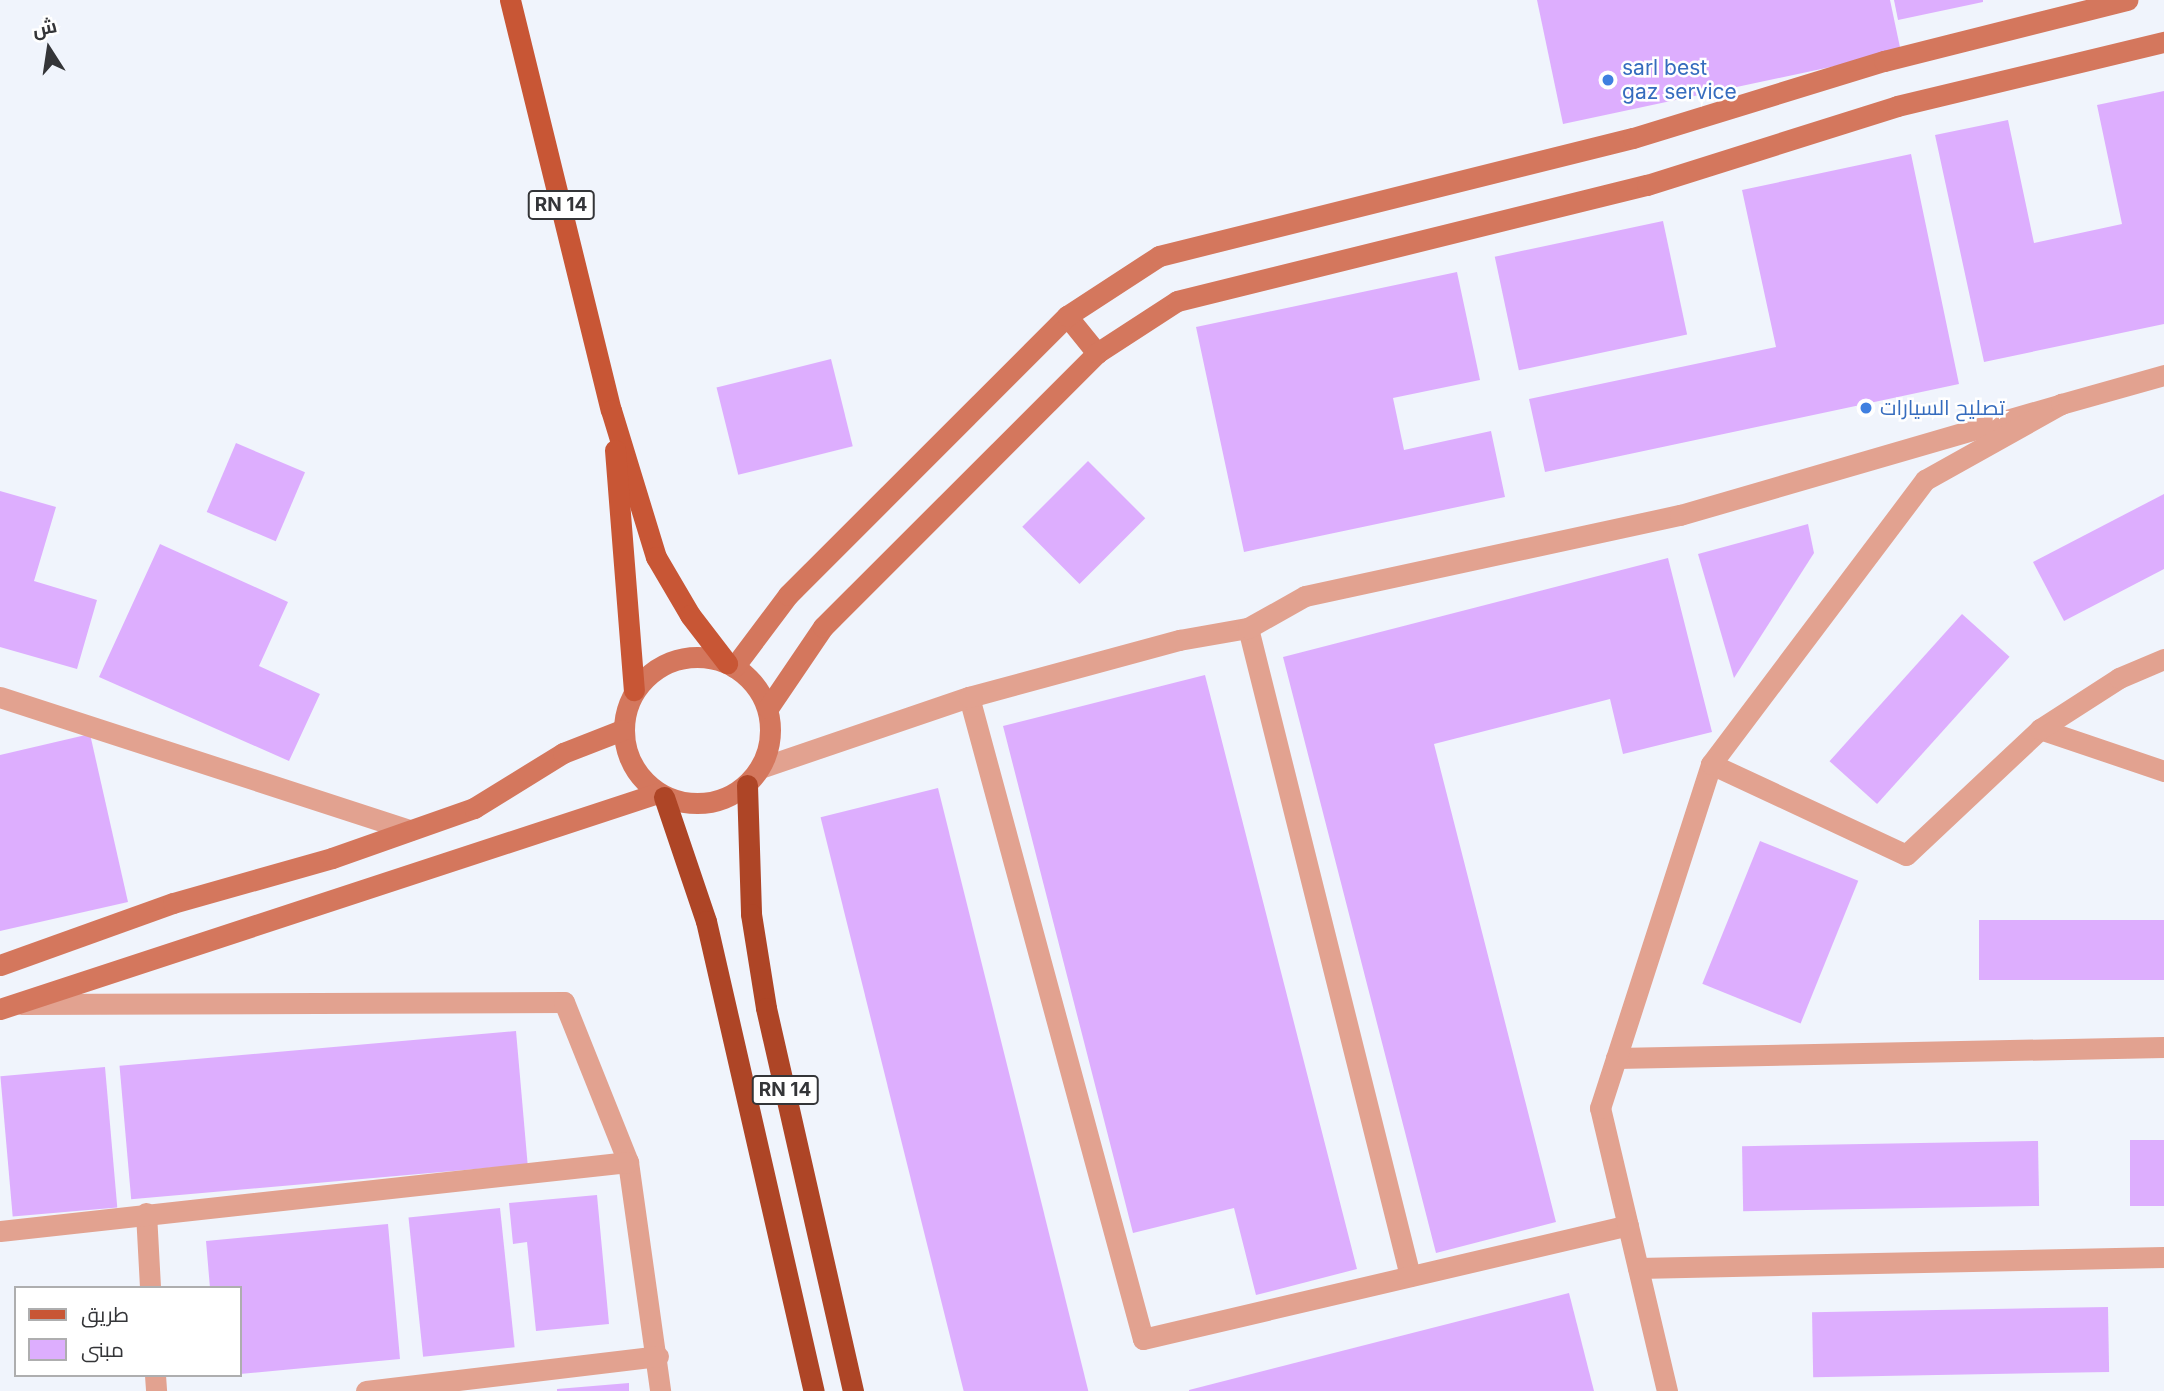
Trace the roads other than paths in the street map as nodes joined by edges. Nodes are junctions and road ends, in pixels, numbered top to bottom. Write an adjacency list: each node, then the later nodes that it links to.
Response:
1 (510, 0): 8 (main road, RN 14)
2 (2127, 0): 4 (street)
3 (2164, 42): 5 (street)
4 (1067, 316): 5 (street); 11 (street)
5 (1097, 353): 15 (street)
6 (2164, 375): 7 (street)
7 (2061, 404): 9 (street); 18 (street)
8 (611, 410): 11 (main road, RN 14); 12 (main road, RN 14)
9 (1248, 628): 14 (street); 33 (street)
10 (2164, 659): 16 (street)
11 (730, 665): 12 (street); 15 (street)
12 (634, 690): 17 (street)
13 (0, 697): 22 (street)
14 (969, 697): 20 (street); 33 (street)
15 (768, 708): 20 (street)
16 (2040, 729): 18 (street); 19 (street)
17 (622, 730): 21 (street); 22 (street)
18 (1712, 764): 26 (street)
19 (2164, 771)
20 (754, 777): 21 (street); 39 (highway, RN 14)
21 (661, 795): 24 (street); 38 (highway, RN 14)
22 (410, 830): 23 (street)
23 (0, 965)
24 (8, 1006): 27 (street)
25 (2164, 1047): 26 (street)
26 (1616, 1058): 29 (street)
27 (628, 1162): 28 (street); 35 (street)
28 (146, 1213): 30 (street); 34 (street)
29 (1628, 1225): 32 (street); 33 (street)
30 (0, 1231)
31 (2164, 1257): 32 (street)
32 (1638, 1268): 40 (street)
33 (1410, 1276)
34 (150, 1286)
35 (658, 1356): 36 (street); 37 (street)
36 (366, 1391)
37 (660, 1391)
38 (814, 1391)
39 (853, 1391)
40 (1667, 1391)

